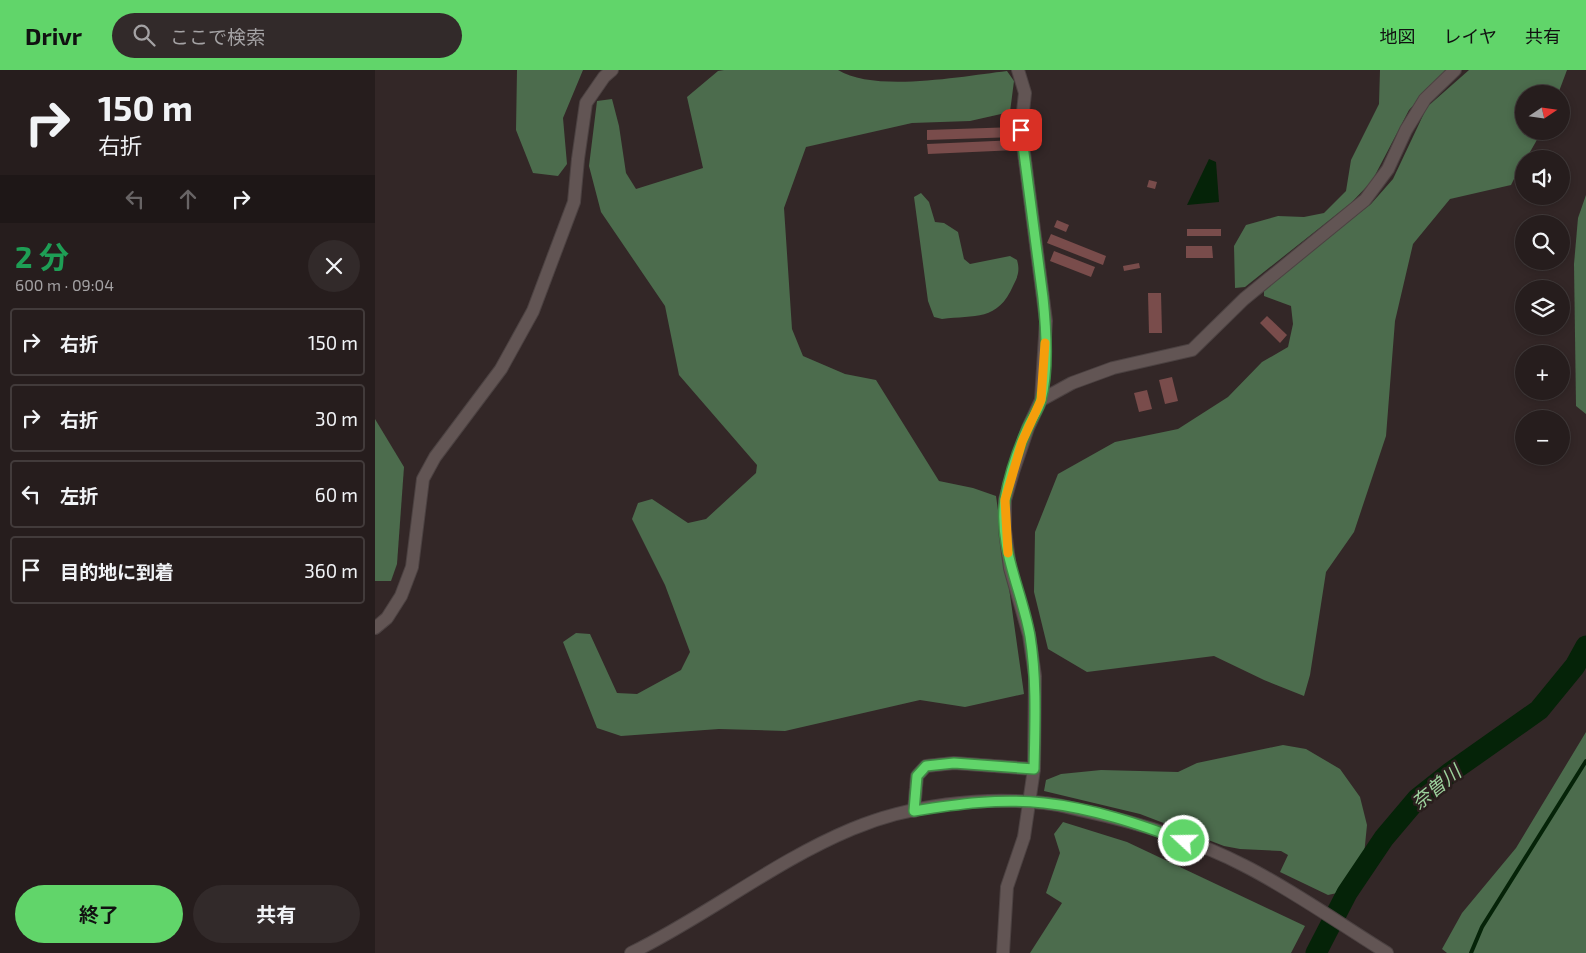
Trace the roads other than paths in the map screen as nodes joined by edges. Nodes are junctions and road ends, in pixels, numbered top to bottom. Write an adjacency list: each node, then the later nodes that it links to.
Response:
1 (612, 70): 5 (street)
2 (1018, 70): 4 (street)
3 (1455, 70): 4 (street)
4 (1041, 400): 6 (street)
5 (375, 628)
6 (1034, 769): 7 (street); 9 (street, bridge)
7 (914, 811): 8 (street); 10 (street)
8 (631, 953)
9 (1003, 953)
10 (1387, 953)

